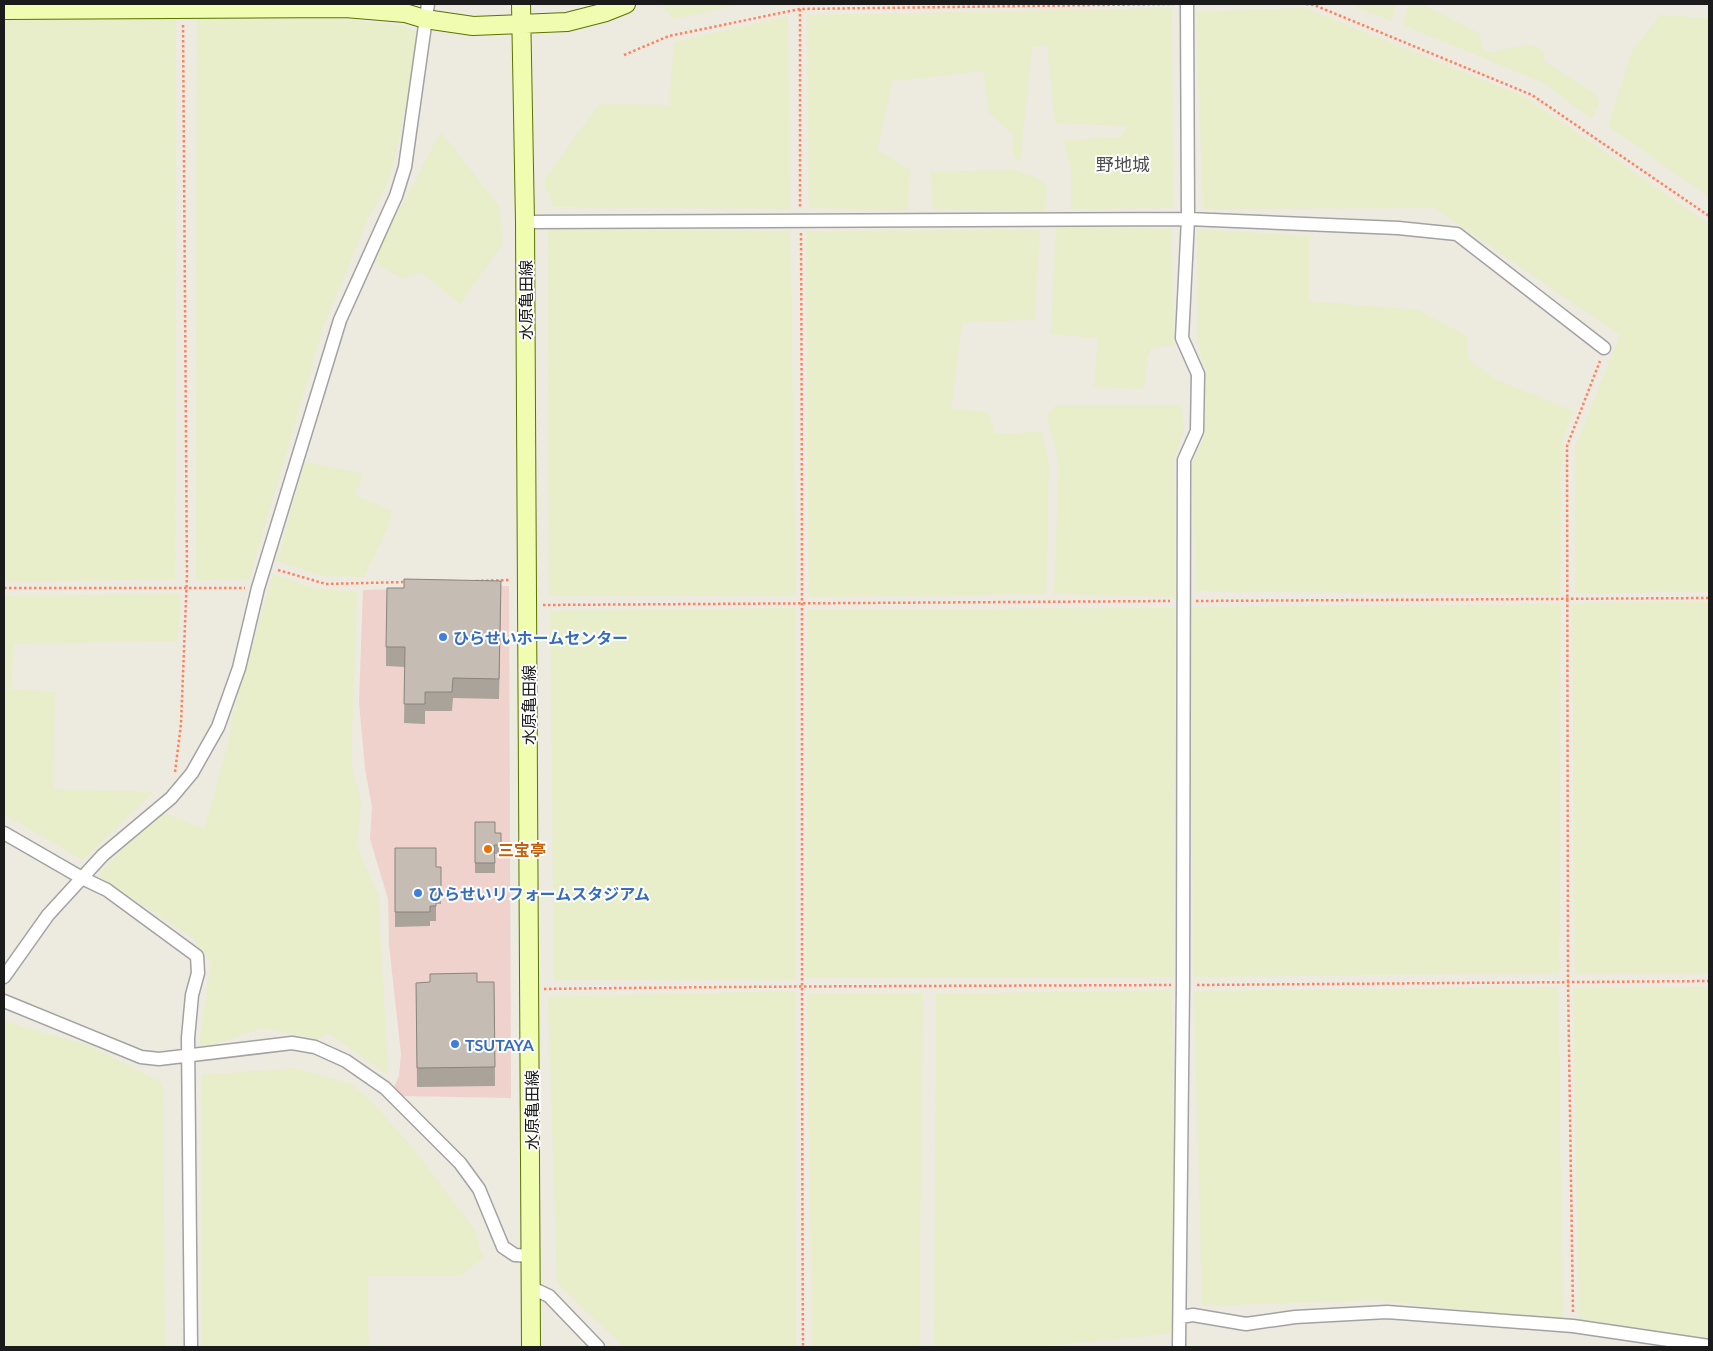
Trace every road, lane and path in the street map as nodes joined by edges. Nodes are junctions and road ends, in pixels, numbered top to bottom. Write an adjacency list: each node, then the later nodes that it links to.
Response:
1 (521, 4): 10 (main road, 水原亀田線)
2 (626, 4): 10 (main road)
3 (1177, 4): 7 (path)
4 (1187, 4): 13 (street)
5 (1306, 4): 12 (path)
6 (182, 9): 8 (main road); 9 (main road); 21 (path)
7 (800, 9): 11 (path); 14 (path)
8 (4, 10)
9 (426, 11): 10 (main road); 17 (street)
10 (521, 25): 15 (main road, 水原亀田線)
11 (624, 54)
12 (1709, 216)
13 (1188, 219): 14 (street); 16 (street); 26 (street)
14 (800, 220): 15 (street); 27 (path)
15 (525, 222): 18 (main road, 水原亀田線)
16 (1604, 348): 25 (path)
17 (264, 566): 20 (path); 23 (street)
18 (527, 580): 19 (path); 28 (main road, 水原亀田線)
19 (469, 581)
20 (412, 582)
21 (186, 587): 22 (path); 23 (path); 29 (path)
22 (4, 588)
23 (258, 588): 29 (street)
24 (1709, 598): 25 (path)
25 (1567, 599): 26 (path); 34 (path)
26 (1185, 601): 27 (path); 35 (street)
27 (803, 603): 28 (path); 36 (path)
28 (527, 605): 37 (main road, 水原亀田線)
29 (172, 798): 31 (street)
30 (4, 833): 31 (street)
31 (82, 878): 32 (street); 39 (street)
32 (4, 977)
33 (1709, 980): 34 (path)
34 (1568, 981): 35 (path); 43 (path)
35 (1183, 985): 36 (path); 42 (street)
36 (800, 986): 37 (path); 48 (path)
37 (530, 989): 40 (main road, 水原亀田線)
38 (4, 1001): 39 (street)
39 (189, 1056): 40 (street); 45 (street)
40 (532, 1256): 41 (main road, 水原亀田線)
41 (532, 1288): 46 (main road, 水原亀田線); 47 (street)
42 (1180, 1317): 43 (street); 49 (street)
43 (1573, 1326): 44 (street)
44 (1709, 1346)
45 (191, 1347)
46 (531, 1347)
47 (598, 1347)
48 (803, 1347)
49 (1179, 1347)

